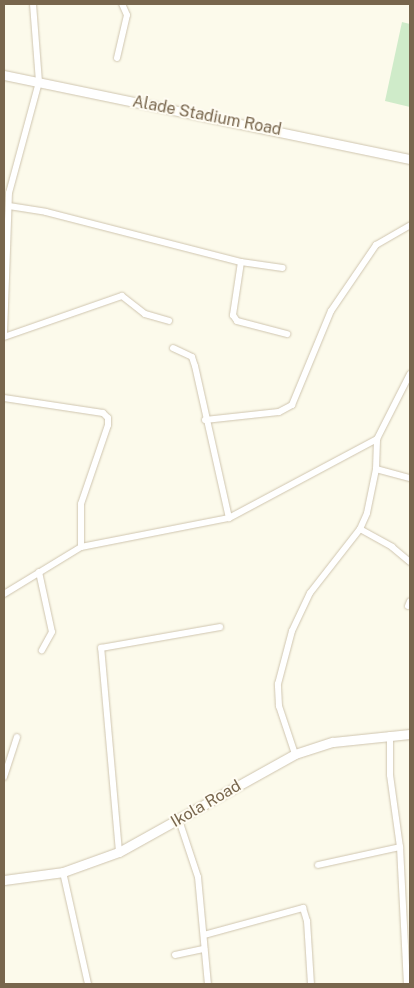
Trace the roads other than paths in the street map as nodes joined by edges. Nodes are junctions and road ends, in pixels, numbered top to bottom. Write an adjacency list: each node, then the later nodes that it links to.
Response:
1 (33, 4): 5 (street)
2 (122, 4): 3 (street)
3 (117, 58)
4 (4, 75): 5 (street, Alade Stadium Road)
5 (39, 82): 6 (street, Alade Stadium Road); 7 (street)
6 (410, 159)
7 (6, 192): 8 (street)
8 (9, 206): 10 (street); 12 (street)
9 (410, 225): 19 (street)
10 (241, 262): 11 (street); 14 (street)
11 (283, 268)
12 (5, 282): 15 (street)
13 (169, 320): 15 (street)
14 (287, 334)
15 (4, 336)
16 (172, 348): 19 (street)
17 (410, 374): 20 (street)
18 (4, 398): 25 (street)
19 (205, 420): 23 (street)
20 (377, 439): 21 (street); 23 (street)
21 (376, 469): 22 (street); 24 (street)
22 (410, 478)
23 (229, 518): 25 (street)
24 (360, 529): 26 (street); 34 (street)
25 (81, 548): 27 (street)
26 (410, 562)
27 (39, 572): 28 (street); 30 (street)
28 (4, 594)
29 (220, 627): 38 (street)
30 (42, 650)
31 (410, 734): 32 (street, Ikola Road)
32 (390, 735): 34 (street, Ikola Road); 37 (street)
33 (17, 736): 35 (street)
34 (295, 754): 36 (street, Ikola Road)
35 (4, 776)
36 (179, 820): 38 (street, Ikola Road); 42 (street)
37 (400, 847): 39 (street); 48 (street)
38 (119, 852): 40 (street, Ikola Road)
39 (318, 865)
40 (63, 872): 41 (street, Ikola Road); 45 (street)
41 (4, 880)
42 (204, 935): 43 (street); 47 (street)
43 (204, 949): 44 (street); 46 (street)
44 (175, 955)
45 (88, 984)
46 (208, 984)
47 (311, 984)
48 (407, 984)

